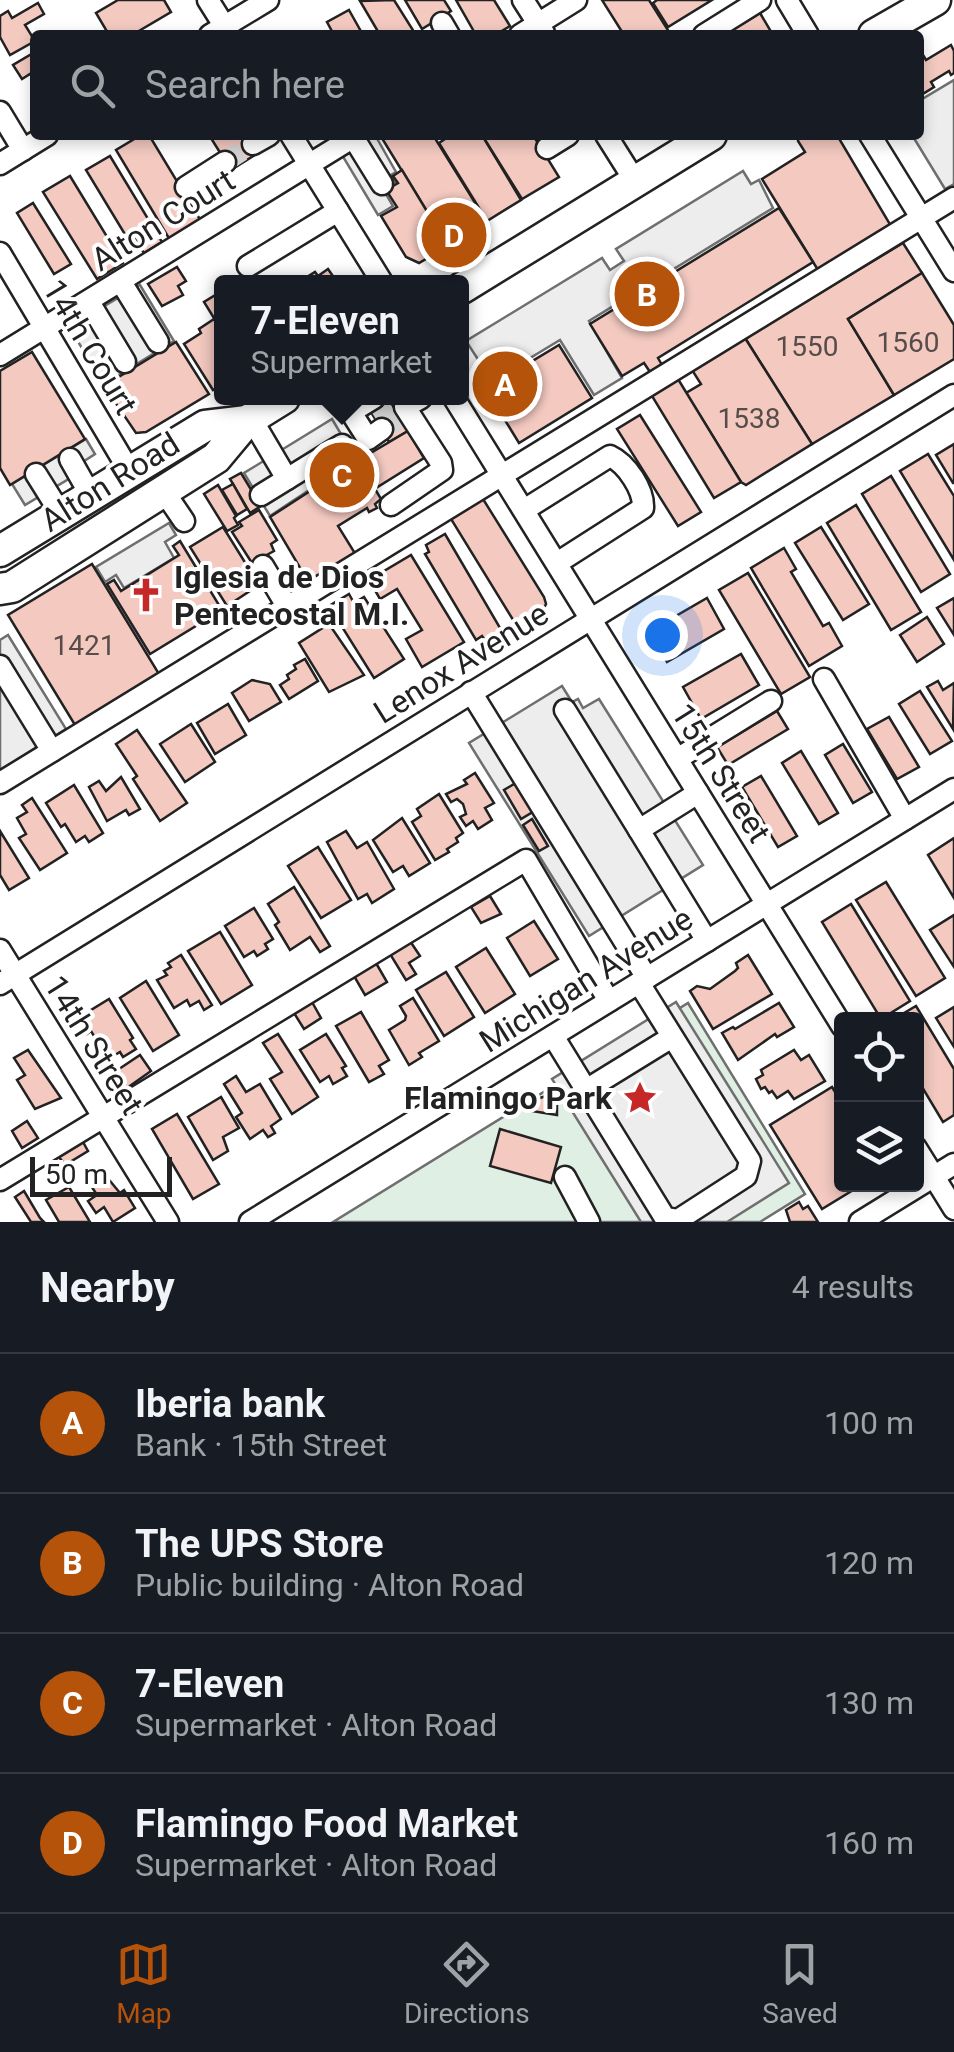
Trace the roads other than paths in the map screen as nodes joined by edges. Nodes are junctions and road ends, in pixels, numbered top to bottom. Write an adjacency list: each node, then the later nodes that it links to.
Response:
1 (208, 0): 8 (street)
2 (268, 0): 9 (street)
3 (523, 0): 10 (street)
4 (576, 0): 11 (street)
5 (760, 0): 12 (street)
6 (787, 0): 13 (street)
7 (935, 0): 14 (highway)
8 (220, 30)
9 (224, 30)
10 (534, 30)
11 (535, 30)
12 (712, 30)
13 (805, 30)
14 (883, 30)
15 (0, 112): 25 (street)
16 (39, 140): 25 (street)
17 (294, 140): 28 (street)
18 (349, 140): 28 (street, Alton Court)
19 (357, 140): 30 (street)
20 (560, 140): 24 (street)
21 (609, 140): 29 (street)
22 (703, 140): 29 (highway)
23 (873, 140): 34 (street)
24 (547, 148)
25 (24, 150): 27 (street)
26 (225, 162): 31 (street)
27 (0, 164)
28 (309, 165): 33 (street); 39 (street, Alton Court)
29 (634, 182): 40 (highway)
30 (382, 184)
31 (186, 187)
32 (954, 198): 34 (street)
33 (338, 211): 36 (street); 38 (street)
34 (922, 218): 37 (street); 56 (street)
35 (0, 253): 42 (street, 14th Court)
36 (248, 266)
37 (954, 271)
38 (378, 275)
39 (121, 282): 41 (street, Alton Court); 43 (street)
40 (469, 284)
41 (89, 302): 42 (street, Alton Court); 45 (street)
42 (44, 329): 44 (street, Alton Court); 54 (street, 14th Court)
43 (158, 342)
44 (0, 356)
45 (126, 362)
46 (954, 395): 71 (street, Lenox Avenue)
47 (272, 405): 50 (highway, Alton Road)
48 (458, 405): 56 (street, 15th Street)
49 (385, 409): 61 (street)
50 (249, 419): 51 (highway, Alton Road); 57 (street); 58 (highway, Alton Road)
51 (200, 429): 54 (highway, Alton Road); 58 (highway)
52 (342, 445): 57 (street)
53 (70, 459): 60 (street)
54 (130, 472): 60 (highway, Alton Road); 68 (highway)
55 (36, 474): 63 (street)
56 (502, 474): 62 (street, 15th Street); 70 (street)
57 (287, 479): 59 (street)
58 (163, 490): 64 (street); 68 (highway, Alton Road)
59 (261, 495)
60 (92, 496): 63 (highway, Alton Road)
61 (390, 505)
62 (524, 510): 66 (street, 15th Street); 66 (street)
63 (61, 514): 65 (highway, Alton Road)
64 (184, 520)
65 (0, 551)
66 (557, 563): 71 (street, 15th Street)
67 (264, 566): 70 (street)
68 (35, 571): 69 (highway, Alton Road)
69 (0, 588)
70 (287, 606): 77 (street)
71 (591, 618): 74 (street, Lenox Avenue); 78 (street, 15th Street)
72 (0, 666): 77 (street)
73 (824, 679): 82 (street)
74 (471, 692): 87 (street, Lenox Avenue); 88 (street)
75 (772, 701): 78 (street)
76 (565, 710): 83 (street)
77 (52, 751): 79 (street)
78 (677, 759): 81 (street, 15th Street)
79 (2, 779)
80 (954, 789): 82 (street, Michigan Avenue)
81 (698, 793): 83 (street); 84 (street, 15th Street)
82 (905, 819): 84 (street, Michigan Avenue)
83 (639, 830): 85 (street)
84 (766, 904): 85 (street, Michigan Avenue); 90 (street, 15th Street)
85 (706, 941): 88 (street, Michigan Avenue)
86 (0, 950): 87 (street, 14th Street)
87 (8, 979): 94 (street, 14th Street)
88 (643, 980): 89 (street, Michigan Avenue); 92 (street)
89 (609, 1001): 91 (street, Michigan Avenue); 94 (street)
90 (834, 1013)
91 (553, 1036): 93 (street); 102 (street, Michigan Avenue)
92 (672, 1037): 93 (street); 104 (street)
93 (586, 1090): 104 (street)
94 (103, 1117): 99 (street); 101 (street, 14th Street)
95 (924, 1160): 97 (street)
96 (954, 1164): 97 (street)
97 (934, 1176): 100 (street); 105 (street)
98 (566, 1178): 103 (street)
99 (0, 1180)
100 (954, 1209)
101 (168, 1222)
102 (250, 1222)
103 (589, 1222)
104 (670, 1222)
105 (860, 1222)

